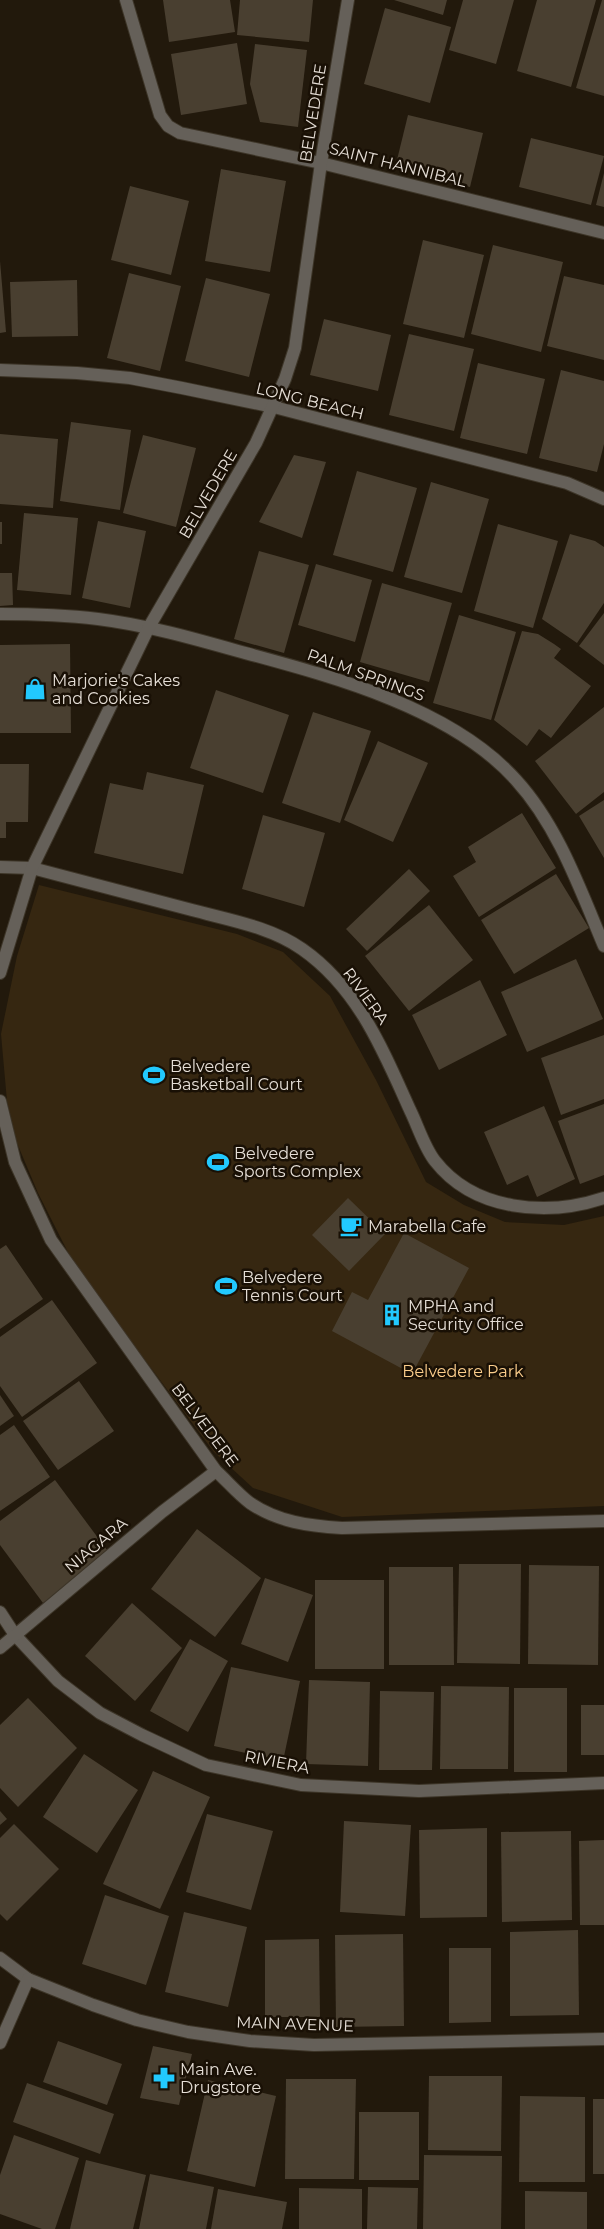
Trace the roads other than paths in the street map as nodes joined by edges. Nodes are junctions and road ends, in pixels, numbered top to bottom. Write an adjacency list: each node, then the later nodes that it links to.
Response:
1 (126, 0): 3 (street, SAINT HANNIBAL)
2 (348, 0): 3 (street, BELVEDERE)
3 (321, 163): 4 (street, SAINT HANNIBAL); 6 (street, BELVEDERE)
4 (604, 232)
5 (0, 370): 6 (street, LONG BEACH)
6 (274, 408): 7 (street, LONG BEACH); 9 (street, BELVEDERE)
7 (604, 499)
8 (0, 614): 9 (street, PALM SPRINGS)
9 (149, 627): 11 (street, BELVEDERE); 12 (street, PALM SPRINGS)
10 (0, 867): 11 (street, RIVIERA)
11 (32, 868): 13 (street, BELVEDERE); 15 (street, RIVIERA)
12 (604, 946)
13 (0, 973)
14 (0, 1101): 16 (street, BELVEDERE)
15 (604, 1198)
16 (216, 1471): 17 (street, BELVEDERE); 19 (street, NIAGARA)
17 (604, 1521)
18 (0, 1612): 19 (street, RIVIERA)
19 (15, 1635): 20 (street, NIAGARA); 21 (street, RIVIERA)
20 (0, 1648)
21 (604, 1783)
22 (0, 1958): 23 (street, MAIN AVENUE)
23 (28, 1979): 24 (street, MAIN AVENUE); 25 (street)
24 (604, 2039)
25 (0, 2043)

